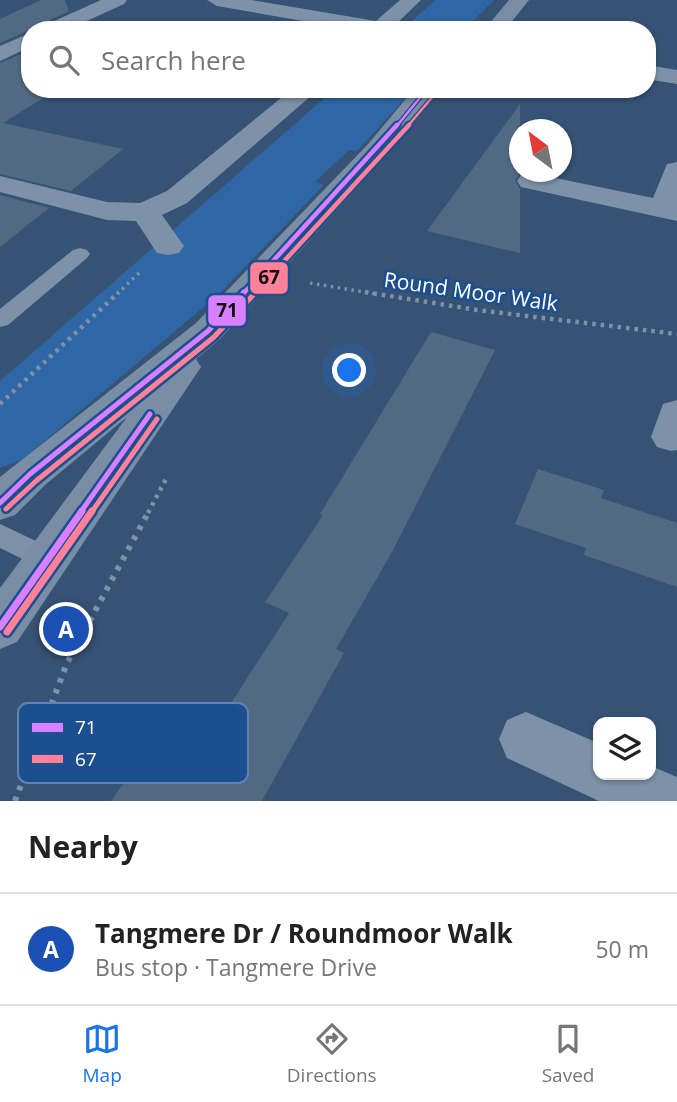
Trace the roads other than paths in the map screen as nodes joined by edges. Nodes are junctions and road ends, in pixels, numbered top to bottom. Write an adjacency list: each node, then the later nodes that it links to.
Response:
1 (117, 0): 5 (street)
2 (216, 0): 6 (street)
3 (411, 0): 7 (street)
4 (519, 0): 8 (street)
5 (70, 21)
6 (334, 21)
7 (388, 21)
8 (502, 21)
9 (21, 44): 10 (street)
10 (0, 54)
11 (656, 74): 12 (street)
12 (677, 77)
13 (296, 98): 19 (street)
14 (420, 98): 23 (street)
15 (677, 170): 18 (street)
16 (536, 182): 18 (street)
17 (0, 184): 19 (street)
18 (671, 210)
19 (145, 212): 20 (street)
20 (168, 246)
21 (80, 254): 22 (lane)
22 (0, 320)
23 (208, 331): 24 (street); 26 (street)
24 (0, 503)
25 (0, 535): 26 (lane)
26 (47, 559): 27 (street)
27 (0, 627)
28 (526, 739): 29 (street)
29 (593, 769)
30 (617, 780): 31 (street)
31 (665, 801)

